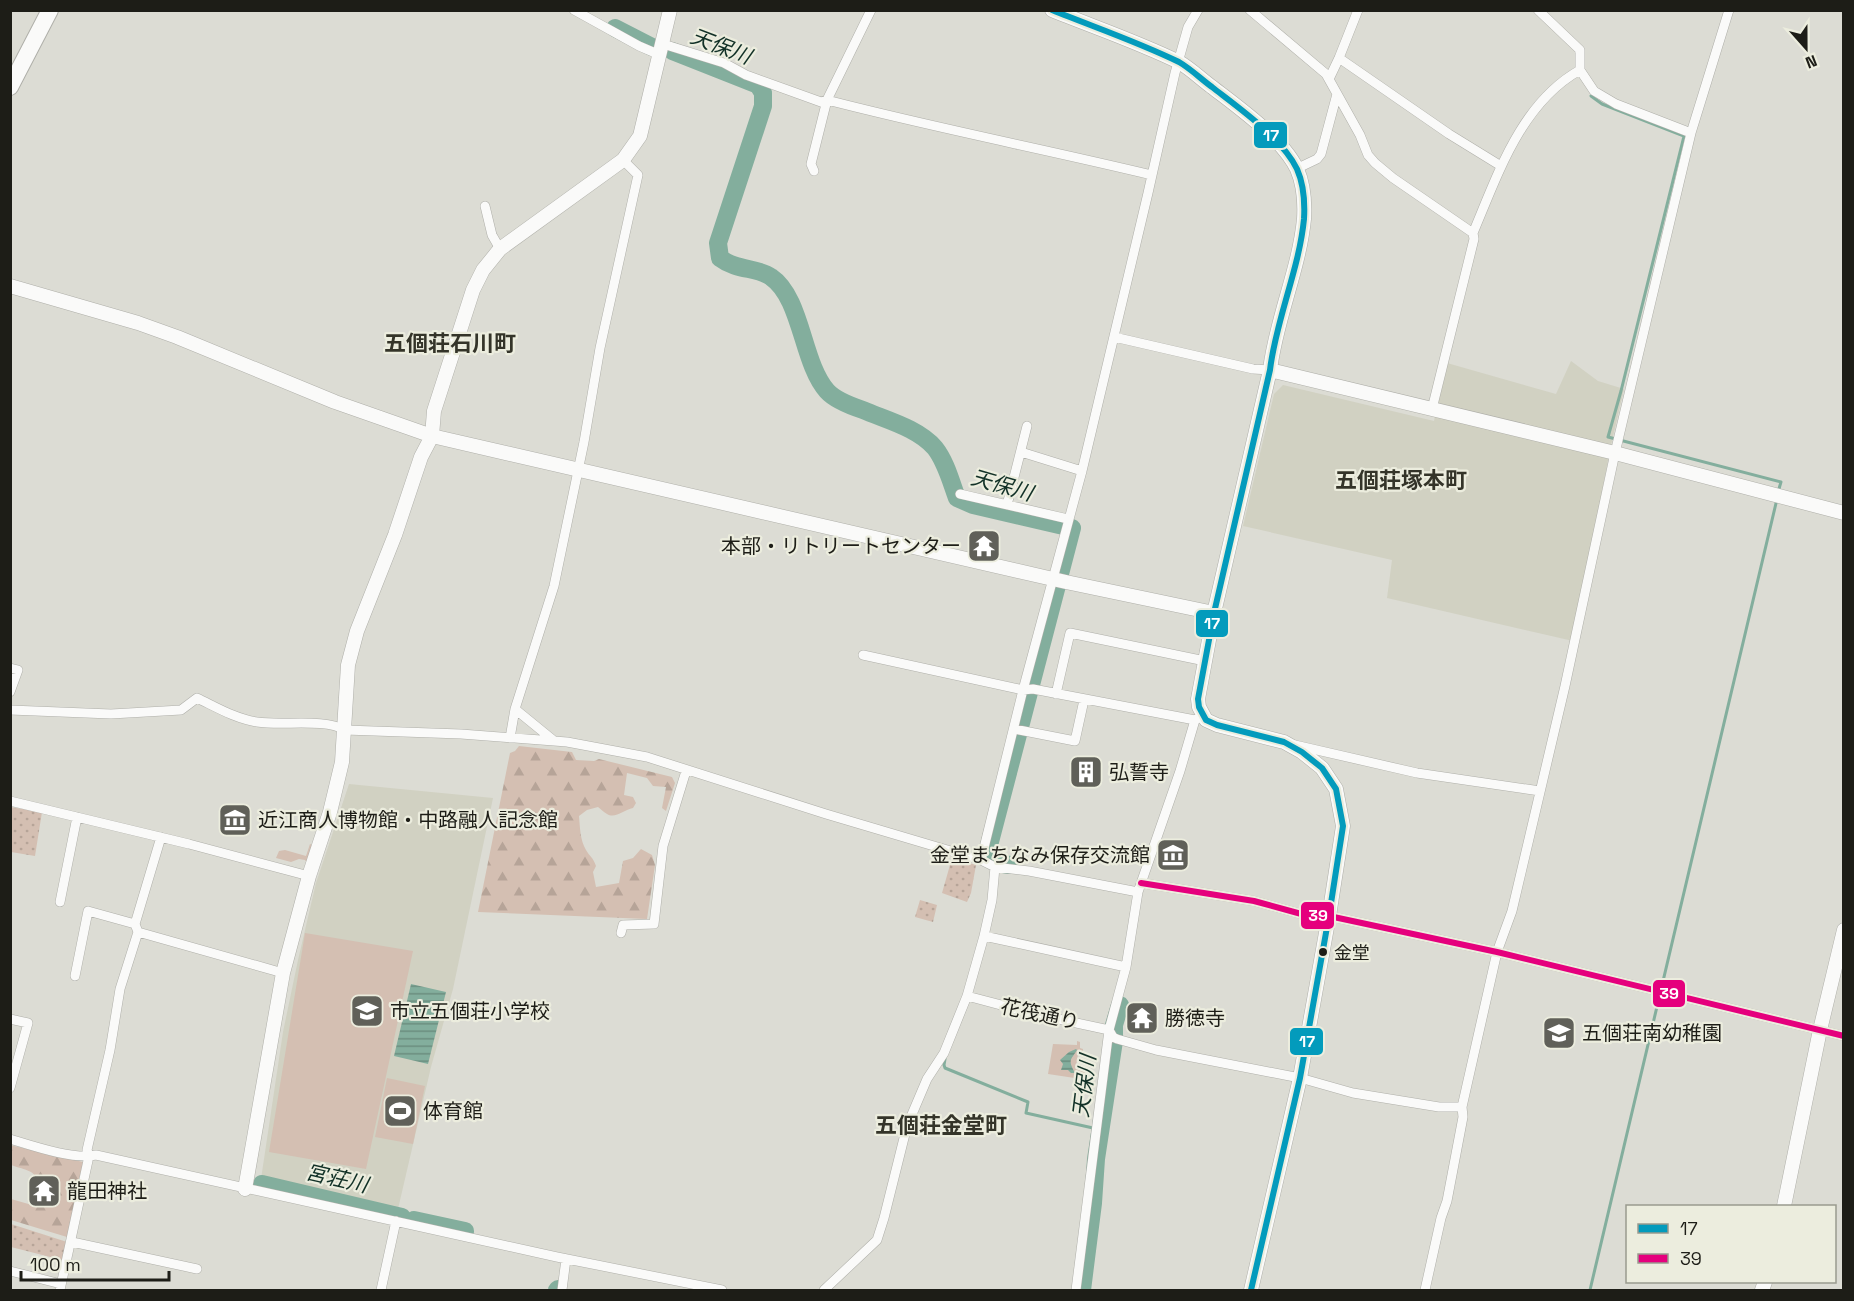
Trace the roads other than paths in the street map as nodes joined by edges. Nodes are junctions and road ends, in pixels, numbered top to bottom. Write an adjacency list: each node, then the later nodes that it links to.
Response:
1 (50, 10): 16 (highway)
2 (574, 10): 11 (street)
3 (670, 10): 11 (street)
4 (871, 10): 18 (street)
5 (1052, 10): 13 (street)
6 (1198, 10): 13 (street)
7 (1251, 10): 15 (street)
8 (1358, 10): 12 (street)
9 (1538, 10): 14 (street)
10 (1730, 10): 19 (street)
11 (662, 50): 18 (street); 20 (street)
12 (1340, 58): 15 (street); 21 (street)
13 (1178, 62): 22 (street); 24 (street)
14 (1580, 70): 19 (street); 21 (street)
15 (1329, 79): 17 (street)
16 (10, 87)
17 (1337, 94): 22 (street); 26 (street)
18 (827, 100): 23 (street); 24 (street)
19 (1691, 133): 34 (street)
20 (623, 160): 27 (street); 36 (street)
21 (1501, 166): 26 (street)
22 (1296, 168): 30 (street)
23 (813, 171)
24 (1152, 175): 29 (street)
25 (485, 206): 27 (street)
26 (1473, 233): 31 (street)
27 (500, 249): 33 (street)
28 (10, 286): 33 (street)
29 (1114, 338): 30 (street); 37 (street)
30 (1270, 370): 31 (street); 43 (street)
31 (1432, 409): 34 (street)
32 (1027, 426): 35 (street)
33 (432, 436): 36 (street); 54 (street)
34 (1617, 444): 40 (street); 60 (street)
35 (1021, 452): 37 (street); 39 (street)
36 (578, 469): 42 (street); 51 (street)
37 (1082, 471): 41 (street)
38 (960, 494): 39 (street)
39 (1007, 505): 41 (street)
40 (1844, 513)
41 (1066, 524): 42 (street)
42 (1057, 579): 43 (street); 47 (street)
43 (1214, 613): 45 (street)
44 (863, 655): 47 (street)
45 (1205, 661): 49 (street); 53 (street)
46 (10, 668): 48 (street)
47 (1028, 690): 49 (street); 55 (street)
48 (10, 692)
49 (1056, 694): 50 (street)
50 (1084, 700): 53 (street); 55 (street)
51 (515, 709): 56 (street); 57 (street)
52 (10, 710): 54 (street)
53 (1199, 718): 58 (street); 67 (street)
54 (345, 730): 56 (street); 66 (street)
55 (1018, 730): 64 (street)
56 (510, 738): 57 (street)
57 (556, 742): 59 (street)
58 (1284, 742): 60 (street); 69 (street)
59 (686, 771): 64 (street); 72 (street)
60 (1540, 791): 74 (street)
61 (10, 801): 62 (street)
62 (77, 817): 63 (street); 68 (street)
63 (161, 837): 66 (street); 70 (street)
64 (981, 860): 65 (street)
65 (995, 867): 67 (street); 73 (street)
66 (309, 876): 76 (street)
67 (1139, 887): 69 (street); 75 (street)
68 (60, 902)
69 (1329, 916): 74 (street); 83 (street)
70 (137, 928): 76 (street); 77 (street); 87 (street)
71 (1844, 930): 80 (street)
72 (621, 933)
73 (986, 936): 75 (street); 78 (street)
74 (1497, 952): 80 (street); 85 (street)
75 (1126, 967): 81 (street)
76 (283, 973): 88 (street)
77 (75, 976)
78 (969, 997): 81 (street, 花筏通り); 100 (street)
79 (10, 1019): 84 (street)
80 (1820, 1030): 82 (street); 89 (street)
81 (1113, 1035): 83 (street, 花筏通り); 101 (street)
82 (1844, 1036)
83 (1300, 1078): 85 (street, 花筏通り); 102 (street)
84 (10, 1088)
85 (1462, 1107): 103 (street)
86 (10, 1140): 87 (street)
87 (89, 1156): 88 (street); 91 (street)
88 (244, 1189): 90 (street)
89 (1785, 1205)
90 (396, 1221): 92 (street); 97 (street)
91 (72, 1242): 93 (street); 95 (street)
92 (566, 1259): 96 (street); 98 (street)
93 (197, 1269)
94 (10, 1271): 95 (street)
95 (61, 1287)
96 (684, 1287): 99 (street)
97 (381, 1290)
98 (562, 1290)
99 (722, 1290)
100 (824, 1290)
101 (1076, 1290)
102 (1251, 1290)
103 (1425, 1290)

